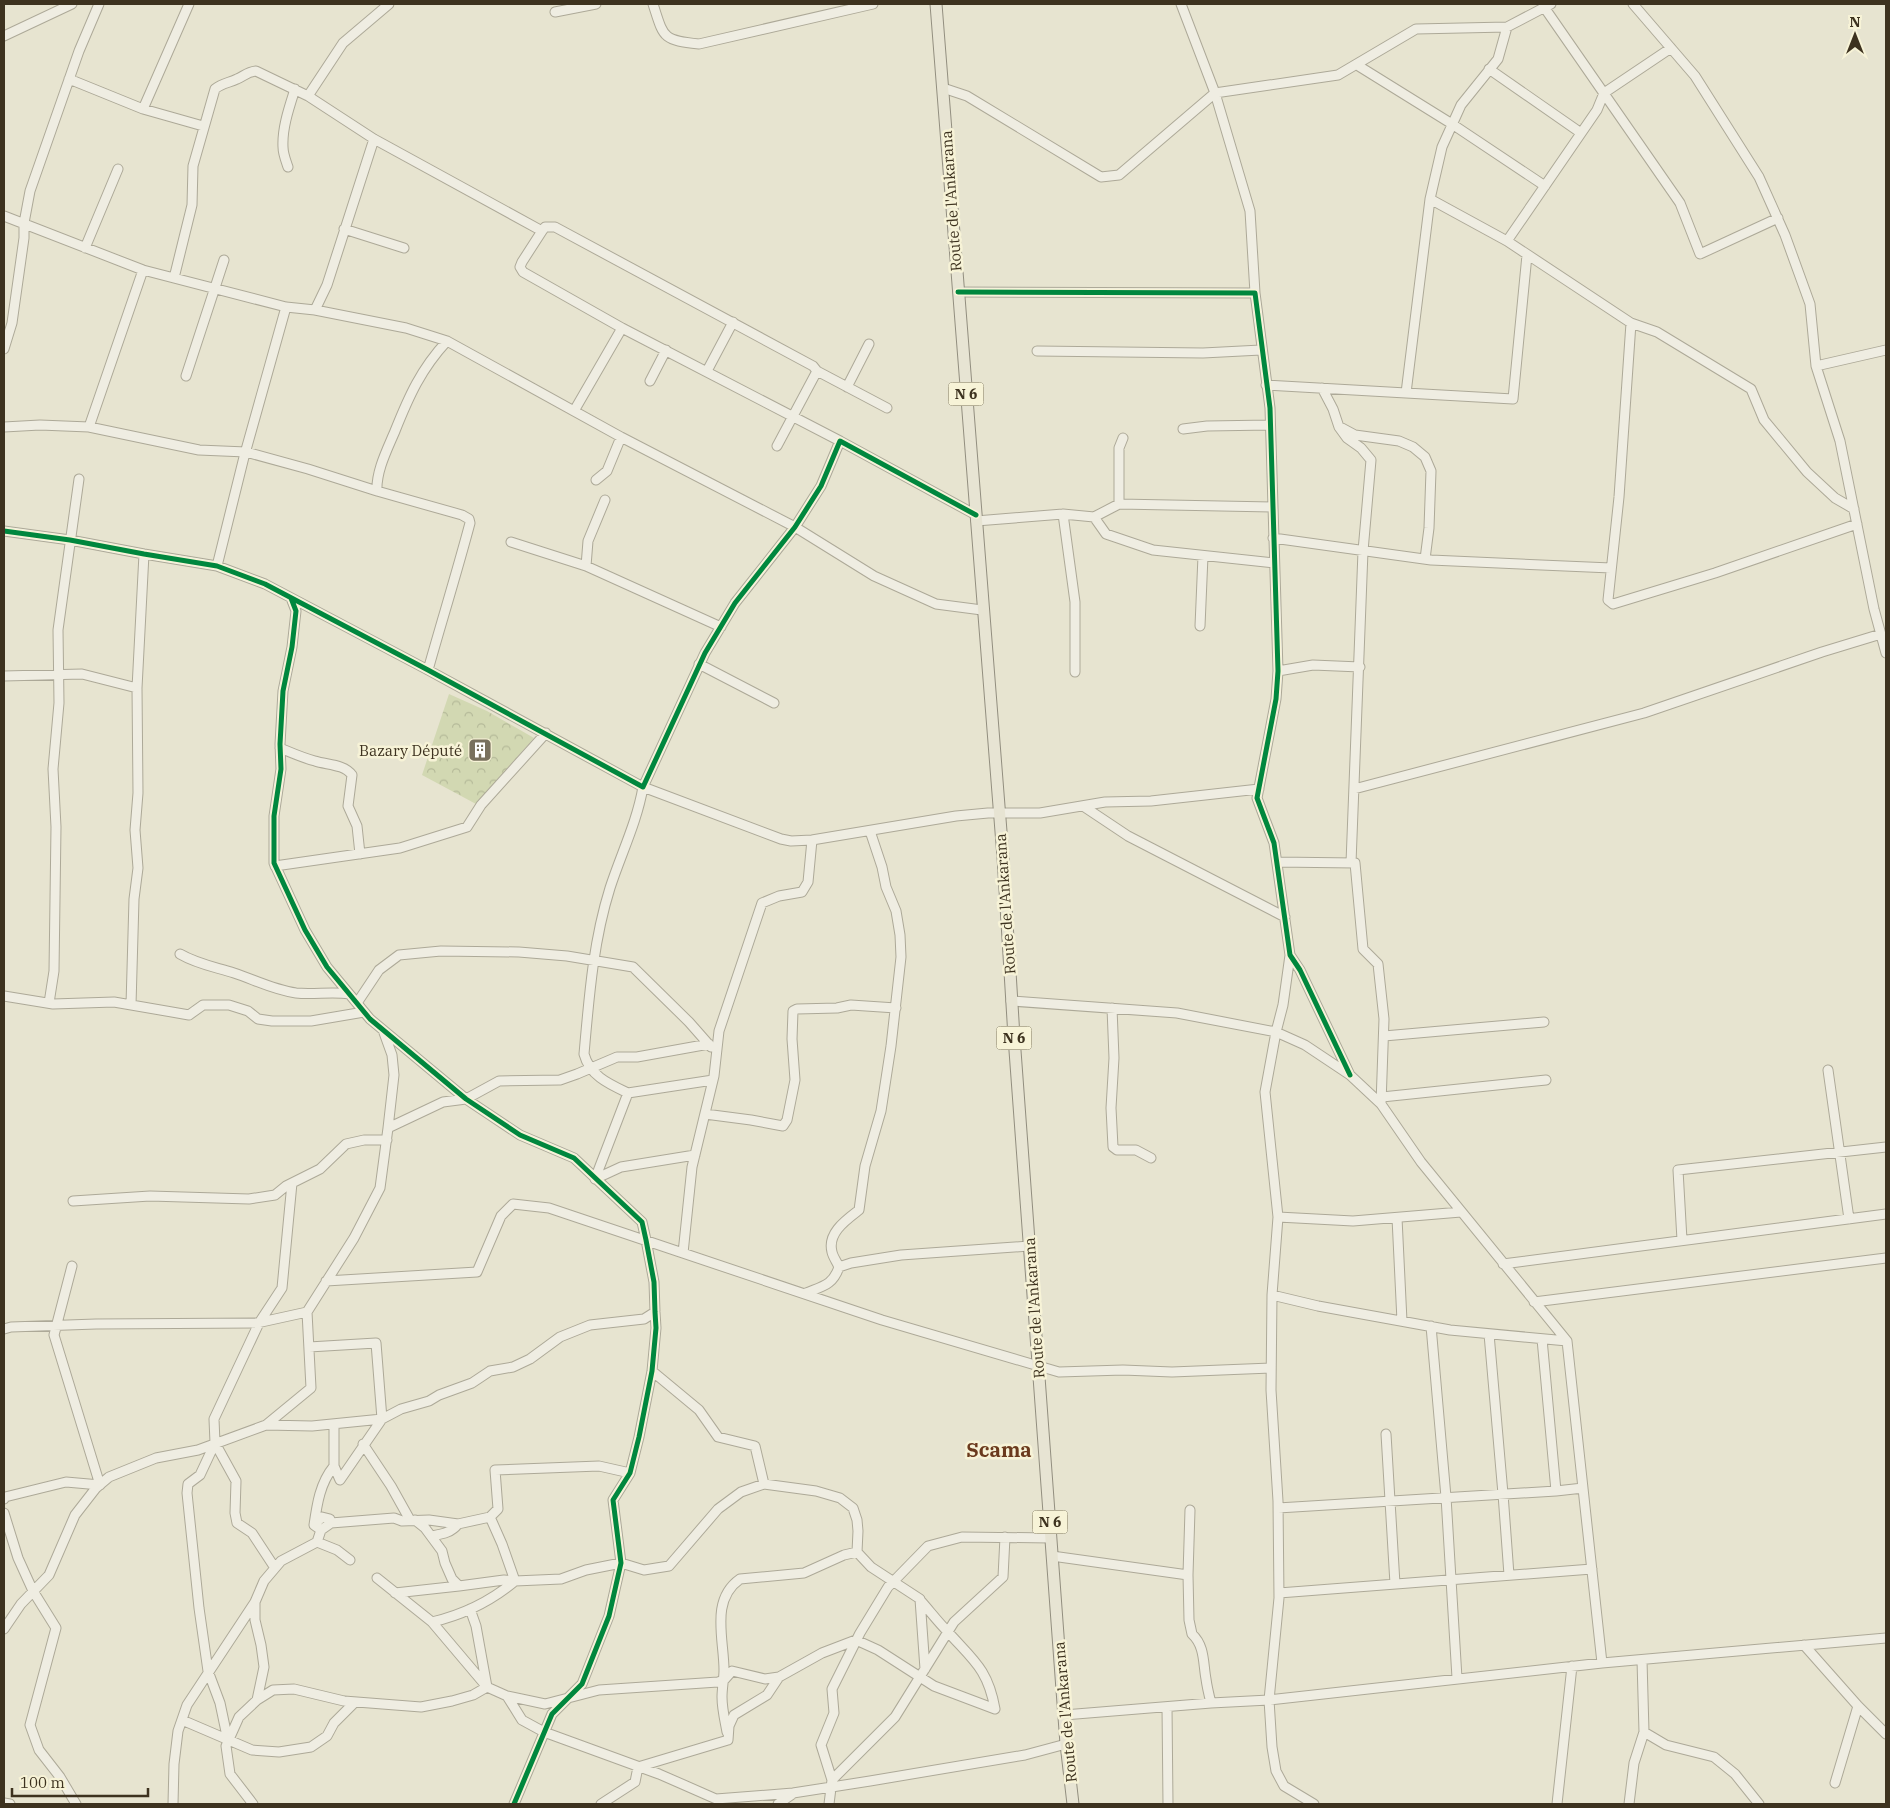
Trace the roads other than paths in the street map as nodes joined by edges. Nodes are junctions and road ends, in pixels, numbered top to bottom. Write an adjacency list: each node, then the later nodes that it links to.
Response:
1 (72, 4): 14 (street)
2 (99, 4): 18 (street)
3 (189, 4): 24 (street)
4 (389, 4): 23 (street)
5 (596, 4): 12 (street)
6 (653, 4): 7 (street)
7 (873, 4)
8 (936, 4): 19 (main road, Route de l'Ankarana / N 6)
9 (1181, 4): 21 (street)
10 (1633, 4): 15 (street)
11 (1547, 5): 13 (street); 22 (street)
12 (555, 12)
13 (1508, 26): 16 (street); 17 (street)
14 (4, 36)
15 (1672, 48): 22 (street); 34 (street)
16 (1357, 65): 21 (street); 25 (street)
17 (1490, 69): 25 (street); 27 (street)
18 (69, 79): 24 (street); 35 (street)
19 (943, 88): 21 (street); 46 (main road, Route de l'Ankarana / N 6)
20 (295, 90): 23 (street); 26 (street); 29 (street)
21 (1215, 93): 47 (street)
22 (1604, 93): 27 (street); 34 (street)
23 (308, 96): 28 (street)
24 (143, 109): 26 (street)
25 (1452, 124): 31 (street); 32 (street)
26 (203, 126): 44 (street)
27 (1582, 133): 31 (street)
28 (374, 139): 36 (street); 37 (street)
29 (288, 167)
30 (118, 169): 39 (street)
31 (1546, 186): 38 (street)
32 (1430, 199): 38 (street); 68 (street)
33 (4, 216): 35 (street)
34 (1778, 218): 60 (street)
35 (24, 223): 39 (street); 55 (street)
36 (344, 229): 40 (street); 49 (street)
37 (542, 231): 50 (street); 52 (street)
38 (1507, 241): 41 (street)
39 (85, 248): 43 (street)
40 (404, 248)
41 (1527, 255): 51 (street); 68 (street)
42 (224, 260): 45 (street)
43 (143, 270): 44 (street); 74 (street)
44 (174, 278): 45 (street)
45 (215, 289): 48 (street); 63 (street)
46 (958, 292): 47 (street); 91 (main road, Route de l'Ankarana / N 6)
47 (1255, 293): 57 (street)
48 (286, 307): 49 (street); 81 (street)
49 (315, 310): 53 (street)
50 (732, 322): 61 (street); 62 (street)
51 (1631, 323): 88 (street); 105 (street)
52 (622, 328): 56 (street); 70 (street)
53 (447, 341): 70 (street); 84 (street)
54 (870, 344): 66 (street)
55 (4, 349)
56 (666, 350): 61 (street); 64 (street)
57 (1261, 350): 59 (street); 65 (street)
58 (1886, 350): 60 (street)
59 (1037, 351)
60 (1816, 366): 88 (street)
61 (707, 371): 71 (street)
62 (818, 371): 66 (street); 71 (street)
63 (186, 376)
64 (650, 380)
65 (1266, 385): 67 (street); 72 (street)
66 (847, 387): 69 (street)
67 (1322, 388): 68 (street); 75 (street)
68 (1406, 393)
69 (887, 408)
70 (574, 411): 77 (street)
71 (793, 416): 79 (street); 80 (street)
72 (1270, 426): 76 (street); 87 (street)
73 (4, 427): 74 (street)
74 (89, 427): 81 (street)
75 (1339, 427): 98 (street); 101 (street)
76 (1183, 429)
77 (621, 437): 83 (street); 93 (street)
78 (1123, 438): 86 (street)
79 (840, 441): 91 (street); 93 (street)
80 (777, 446)
81 (246, 452): 84 (street); 103 (street)
82 (80, 479): 96 (street)
83 (596, 480)
84 (377, 491): 114 (street)
85 (605, 500): 104 (street)
86 (1119, 504): 87 (street); 90 (street)
87 (1272, 507): 95 (street)
88 (1854, 509): 92 (street)
89 (1063, 514): 90 (street); 91 (street); 116 (street)
90 (1094, 517): 100 (street)
91 (976, 518): 107 (main road, Route de l'Ankarana / N 6)
92 (1857, 524): 105 (street); 110 (street)
93 (795, 527): 107 (street); 109 (street)
94 (4, 531): 96 (street)
95 (1273, 538): 98 (street); 102 (street)
96 (70, 540): 99 (street); 118 (street)
97 (511, 542): 104 (street)
98 (1363, 551): 101 (street); 113 (street)
99 (144, 554): 103 (street); 119 (street)
100 (1203, 556): 102 (street); 108 (street)
101 (1425, 559): 105 (street)
102 (1274, 563): 115 (street)
103 (217, 566): 106 (street)
104 (586, 566): 109 (street)
105 (1612, 568)
106 (291, 598): 114 (street); 122 (street)
107 (982, 610): 127 (main road, Route de l'Ankarana / N 6)
108 (1200, 626)
109 (721, 627): 112 (street)
110 (1881, 634): 111 (street); 125 (street)
111 (1886, 653)
112 (699, 664): 120 (street); 123 (street)
113 (1360, 667): 115 (street); 125 (street)
114 (428, 670): 121 (street)
115 (1278, 671): 124 (street)
116 (1075, 672)
117 (4, 676): 118 (street)
118 (58, 676): 119 (street); 141 (street)
119 (136, 688): 143 (street)
120 (774, 703)
121 (546, 733): 123 (street); 130 (street)
122 (280, 748): 130 (street); 133 (street)
123 (643, 787): 129 (street); 137 (street)
124 (1259, 788): 126 (street); 131 (street)
125 (1354, 789): 132 (street)
126 (1082, 806): 127 (street); 134 (street)
127 (999, 813): 128 (street); 140 (main road, Route de l'Ankarana / N 6)
128 (870, 831): 129 (street); 144 (street)
129 (812, 840): 152 (street)
130 (360, 854): 133 (street)
131 (1276, 862): 132 (street); 134 (street)
132 (1351, 863): 150 (street)
133 (275, 866): 138 (street)
134 (1285, 917): 136 (street)
135 (180, 954): 138 (street)
136 (1290, 955): 149 (street); 155 (street)
137 (593, 960): 142 (street); 151 (street); 153 (street)
138 (349, 994): 142 (street)
139 (4, 996): 141 (street)
140 (1011, 1001): 145 (street); 178 (main road, Route de l'Ankarana / N 6)
141 (49, 1003): 143 (street)
142 (357, 1003): 146 (street)
143 (131, 1006): 146 (street)
144 (896, 1008): 161 (street); 183 (street)
145 (1112, 1008): 149 (street); 167 (street)
146 (364, 1012): 148 (street)
147 (1544, 1022): 150 (street)
148 (383, 1030): 159 (street); 162 (street)
149 (1276, 1032): 155 (street); 173 (street)
150 (1384, 1036): 160 (street)
151 (709, 1044): 152 (street); 153 (street)
152 (717, 1053): 156 (street)
153 (590, 1068): 158 (street); 159 (street)
154 (1828, 1070): 165 (street)
155 (1350, 1075): 160 (street)
156 (713, 1080): 158 (street); 161 (street)
157 (1546, 1080): 160 (street)
158 (628, 1093): 168 (street)
159 (466, 1099): 162 (street); 168 (street)
160 (1382, 1100): 171 (street)
161 (705, 1114): 166 (street)
162 (388, 1128): 163 (street)
163 (386, 1140): 169 (street); 184 (street)
164 (1886, 1147): 165 (street)
165 (1839, 1153): 175 (street); 177 (street)
166 (696, 1154): 168 (street); 179 (street)
167 (1151, 1158)
168 (595, 1179): 176 (street)
169 (292, 1183): 170 (street); 191 (street)
170 (73, 1201)
171 (1461, 1212): 174 (street); 181 (street)
172 (1886, 1214): 175 (street)
173 (1278, 1217): 174 (street); 186 (street)
174 (1397, 1218): 190 (street)
175 (1849, 1219): 177 (street)
176 (646, 1240): 179 (street); 184 (street); 189 (street)
177 (1682, 1240): 181 (street)
178 (1029, 1246): 183 (street); 199 (main road, Route de l'Ankarana / N 6)
179 (683, 1253): 185 (street)
180 (1886, 1258): 187 (street)
181 (1504, 1264): 187 (street)
182 (72, 1266): 192 (street)
183 (839, 1267): 185 (street)
184 (326, 1281): 188 (street)
185 (806, 1293): 199 (street)
186 (1272, 1295): 190 (street); 200 (street)
187 (1534, 1302): 197 (street)
188 (308, 1312): 191 (street); 198 (street)
189 (655, 1312): 201 (street); 202 (street)
190 (1402, 1321): 193 (street)
191 (259, 1323): 192 (street); 206 (street)
192 (55, 1326): 194 (street); 211 (street)
193 (1431, 1326): 195 (street); 215 (street)
194 (4, 1329)
195 (1488, 1334): 196 (street); 214 (street)
196 (1542, 1339): 197 (street); 213 (street)
197 (1567, 1341): 212 (street)
198 (309, 1347): 202 (street); 204 (street)
199 (1038, 1367): 200 (street); 228 (main road, Route de l'Ankarana / N 6)
200 (1271, 1368): 218 (street)
201 (652, 1371): 209 (street); 210 (street)
202 (382, 1419): 203 (street); 207 (street)
203 (334, 1424): 204 (street); 208 (street)
204 (266, 1425): 206 (street)
205 (1386, 1434): 217 (street)
206 (215, 1443): 211 (street); 235 (street); 261 (street)
207 (363, 1444): 208 (street); 222 (street)
208 (334, 1466): 224 (street)
209 (630, 1473): 221 (street); 234 (street)
210 (764, 1484): 231 (street); 234 (street)
211 (100, 1485): 216 (street); 245 (street)
212 (1583, 1488): 213 (street); 236 (street)
213 (1556, 1491): 214 (street)
214 (1504, 1494): 215 (street); 238 (street)
215 (1446, 1497): 217 (street); 240 (street)
216 (4, 1499)
217 (1389, 1501): 218 (street); 243 (street)
218 (1278, 1508): 247 (street)
219 (1190, 1510): 237 (street)
220 (4, 1513): 245 (street)
221 (490, 1517): 223 (street); 241 (street)
222 (413, 1520): 223 (street); 224 (street); 226 (street)
223 (458, 1524): 225 (street)
224 (317, 1527): 229 (street)
225 (446, 1533): 226 (street); 230 (street)
226 (431, 1536): 230 (street)
227 (1005, 1537): 228 (street); 242 (street); 253 (street)
228 (1051, 1538): 232 (main road, Route de l'Ankarana / N 6)
229 (317, 1542): 233 (street); 235 (street)
230 (440, 1549): 244 (street)
231 (857, 1552): 242 (street); 265 (street)
232 (1052, 1556): 237 (street); 275 (main road, Route de l'Ankarana / N 6)
233 (350, 1560)
234 (621, 1563): 241 (street); 268 (street)
235 (275, 1568): 249 (street)
236 (1592, 1569): 238 (street); 258 (street)
237 (1188, 1575): 272 (street)
238 (1508, 1575): 240 (street)
239 (377, 1578): 246 (street)
240 (1450, 1579): 243 (street); 264 (street)
241 (515, 1581): 244 (street); 250 (street)
242 (893, 1582): 248 (street); 255 (street)
243 (1396, 1584): 247 (street)
244 (460, 1586): 246 (street)
245 (33, 1591): 252 (street); 289 (street)
246 (395, 1592): 251 (street)
247 (1279, 1593): 270 (street)
248 (920, 1599): 253 (street); 260 (street)
249 (255, 1602): 261 (street); 269 (street)
250 (470, 1609): 251 (street); 266 (street)
251 (432, 1622): 266 (street)
252 (4, 1629)
253 (948, 1632): 260 (street); 263 (street)
254 (1886, 1638): 256 (street)
255 (856, 1640): 262 (street); 263 (street); 284 (street)
256 (1804, 1645): 257 (street); 273 (street)
257 (1642, 1660): 258 (street); 278 (street)
258 (1602, 1664): 259 (street)
259 (1572, 1666): 264 (street); 299 (street)
260 (925, 1670): 263 (street)
261 (208, 1671): 276 (street); 281 (street)
262 (779, 1676): 265 (street); 280 (street)
263 (920, 1678): 284 (street)
264 (1457, 1678): 270 (street)
265 (724, 1680): 268 (street); 280 (street)
266 (487, 1687): 267 (street); 271 (street)
267 (507, 1696): 268 (street); 277 (street)
268 (569, 1697): 277 (street)
269 (257, 1700): 271 (street); 281 (street)
270 (1268, 1700): 272 (street); 298 (street)
271 (355, 1702): 281 (street)
272 (1211, 1703): 274 (street)
273 (1858, 1706): 279 (street); 285 (street)
274 (1167, 1707): 275 (street); 297 (street)
275 (1064, 1715): 282 (main road, Route de l'Ankarana / N 6)
276 (182, 1720): 281 (street); 290 (street)
277 (544, 1732): 283 (street); 292 (street)
278 (1644, 1732): 300 (street); 301 (street)
279 (1886, 1734)
280 (728, 1740): 283 (street)
281 (228, 1741): 291 (street)
282 (1066, 1744): 284 (street); 296 (main road, Route de l'Ankarana / N 6)
283 (638, 1767): 286 (street); 293 (street)
284 (831, 1783): 286 (street); 295 (street)
285 (1835, 1783)
286 (796, 1792): 294 (street)
287 (4, 1803): 288 (street)
288 (10, 1804)
289 (76, 1804)
290 (173, 1804)
291 (253, 1804)
292 (514, 1804)
293 (601, 1804)
294 (778, 1804)
295 (828, 1804)
296 (1073, 1804)
297 (1168, 1804)
298 (1314, 1804)
299 (1556, 1804)
300 (1629, 1804)
301 (1759, 1804)

